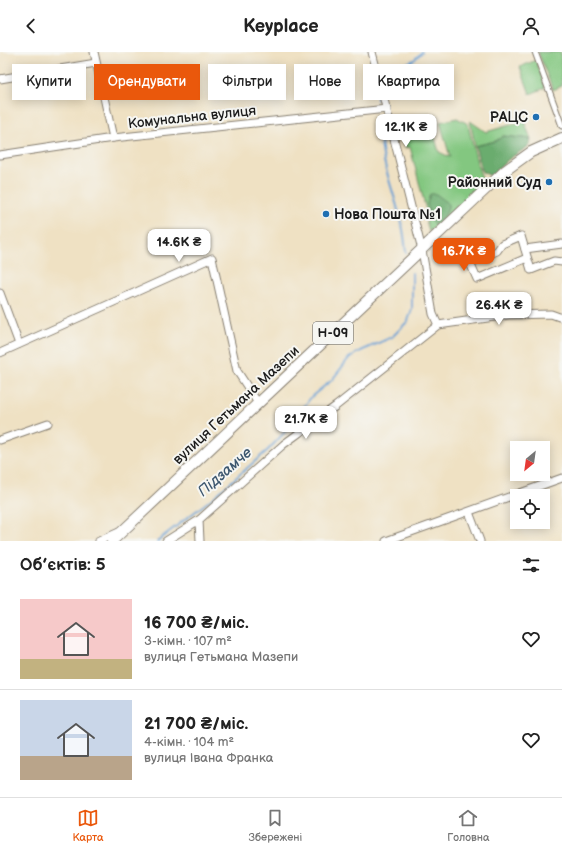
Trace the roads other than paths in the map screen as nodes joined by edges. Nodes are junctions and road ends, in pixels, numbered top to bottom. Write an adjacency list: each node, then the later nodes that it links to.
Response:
1 (94, 52): 4 (street)
2 (372, 52): 6 (street)
3 (535, 52): 7 (street)
4 (96, 63): 5 (street); 8 (street)
5 (0, 79)
6 (387, 109): 8 (street, Комунальна вулиця); 13 (street)
7 (562, 126)
8 (113, 138): 10 (street, Комунальна вулиця)
9 (562, 138): 13 (main road, вулиця Гетьмана Мазепи / Н-09)
10 (0, 155)
11 (562, 244): 12 (street)
12 (524, 248): 14 (street); 14 (street)
13 (422, 250): 18 (street); 21 (main road, вулиця Гетьмана Мазепи / Н-09)
14 (527, 258): 15 (street)
15 (562, 262)
16 (0, 293): 19 (street)
17 (562, 318): 18 (street)
18 (438, 325): 26 (street)
19 (19, 344): 20 (street); 21 (street)
20 (0, 353)
21 (258, 403): 27 (main road, вулиця Гетьмана Мазепи / Н-09)
22 (48, 423): 23 (street)
23 (0, 440)
24 (562, 478): 25 (street)
25 (469, 512): 32 (street); 33 (street)
26 (199, 520): 30 (street); 31 (street)
27 (124, 530): 28 (street); 29 (main road, вулиця Гетьмана Мазепи / Н-09)
28 (98, 541)
29 (112, 541)
30 (166, 541)
31 (200, 541)
32 (386, 541)
33 (480, 541)

